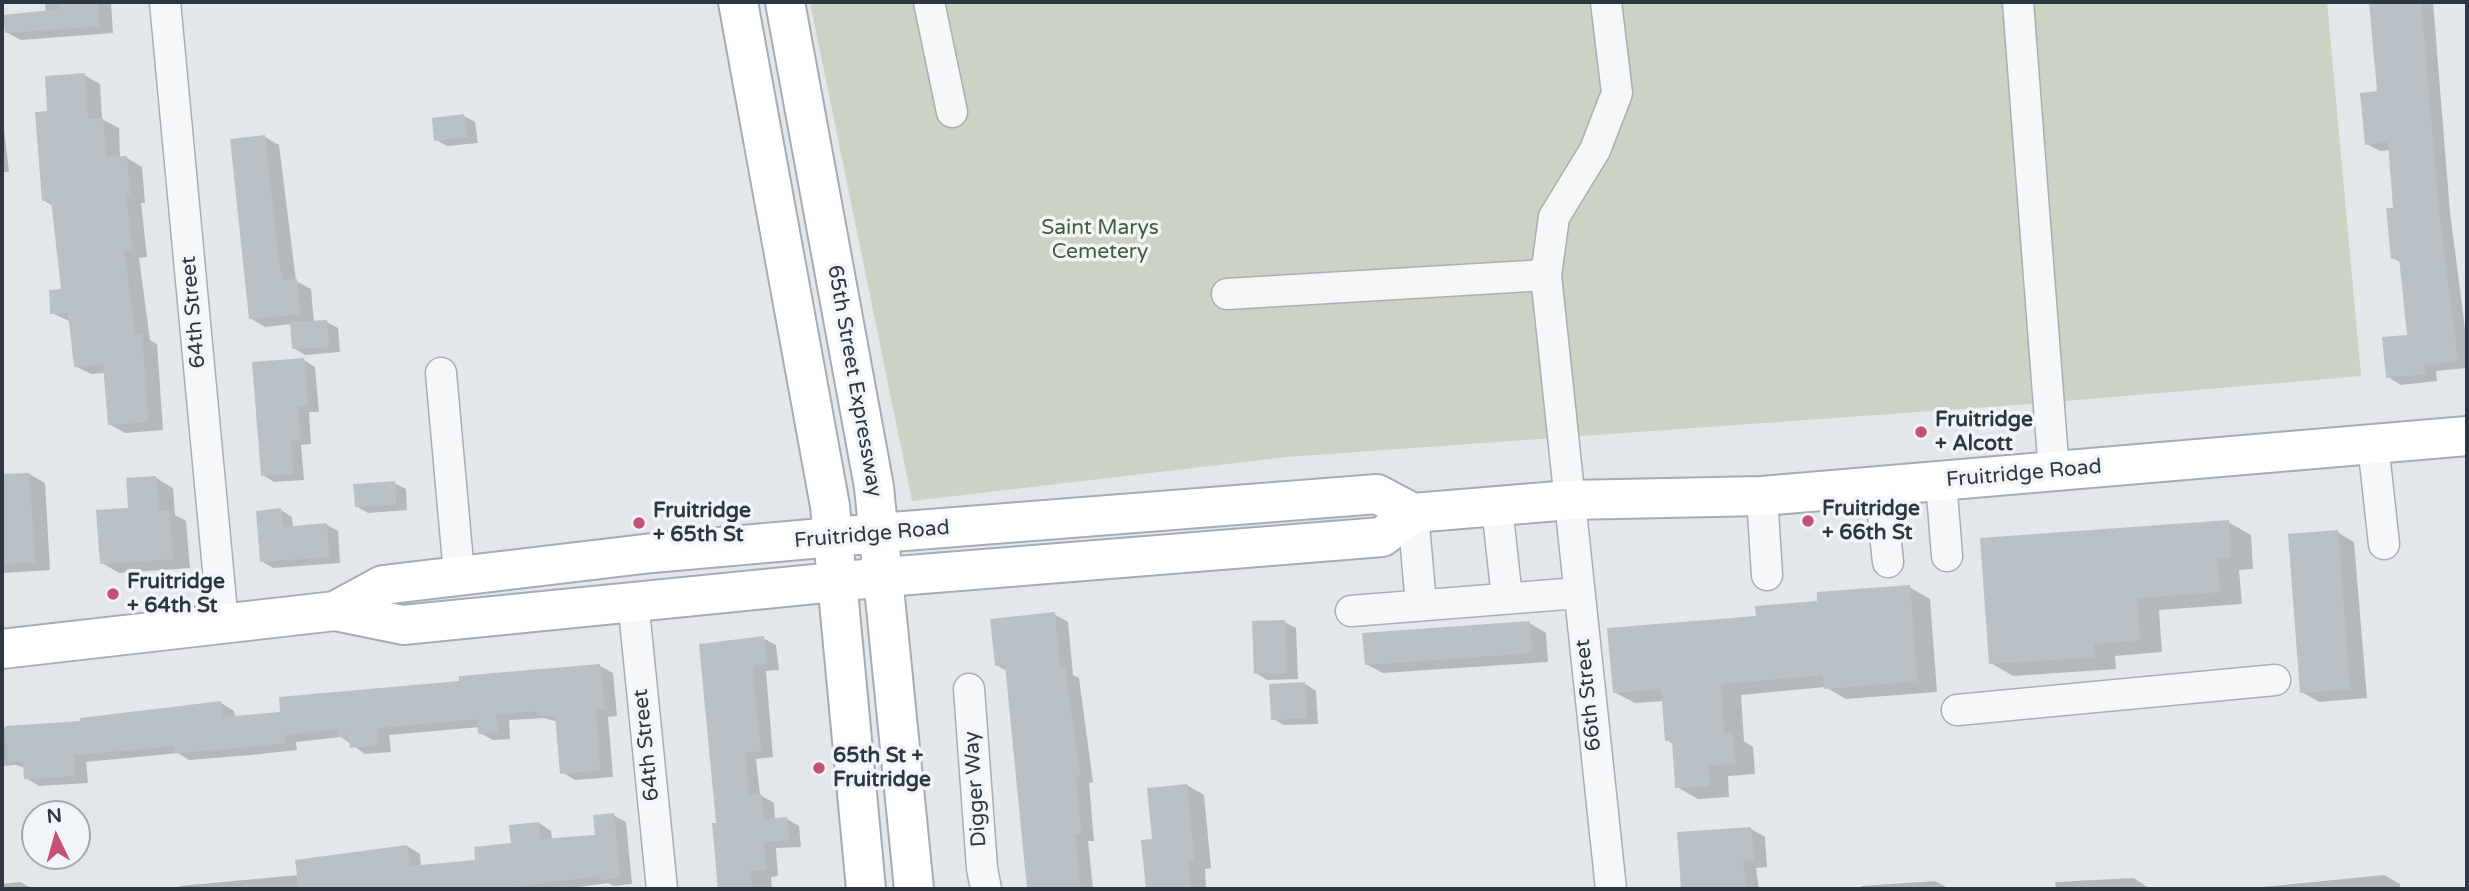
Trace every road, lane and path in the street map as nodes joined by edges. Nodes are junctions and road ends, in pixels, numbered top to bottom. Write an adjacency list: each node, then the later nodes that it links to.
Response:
1 (165, 2): 36 (street, 64th Street)
2 (738, 2): 22 (main road)
3 (785, 2): 21 (main road, 65th Street Expressway)
4 (929, 2): 5 (street); 8 (street)
5 (934, 2)
6 (1605, 2): 9 (street, 66th Street)
7 (2018, 2): 14 (street)
8 (952, 112)
9 (1546, 275): 10 (street); 18 (street, 66th Street)
10 (1227, 293)
11 (441, 373): 26 (street)
12 (2467, 436): 13 (main road, Fruitridge Road)
13 (2373, 444): 14 (main road, Fruitridge Road); 23 (street)
14 (2054, 472): 15 (main road, Fruitridge Road)
15 (1941, 481): 16 (main road, Fruitridge Road); 24 (street)
16 (1880, 487): 17 (main road, Fruitridge Road); 25 (street)
17 (1762, 496): 18 (main road, Fruitridge Road); 27 (street)
18 (1570, 500): 19 (main road, Fruitridge Road); 30 (street, 66th Street)
19 (1497, 507): 20 (main road, Fruitridge Road); 31 (street)
20 (1413, 513): 21 (main road, Fruitridge Road); 28 (main road, Fruitridge Road); 33 (street)
21 (879, 533): 22 (main road, Fruitridge Road); 28 (main road, 65th Street Expressway)
22 (833, 538): 26 (main road, Fruitridge Road); 29 (main road)
23 (2384, 544)
24 (1947, 556)
25 (1888, 562)
26 (459, 575): 34 (main road, Fruitridge Road)
27 (1767, 575)
28 (885, 578): 29 (main road, Fruitridge Road); 43 (main road, 65th Street Expressway)
29 (837, 582): 32 (main road, Fruitridge Road); 42 (main road)
30 (1578, 593): 31 (street); 45 (street, 66th Street)
31 (1507, 598): 33 (street)
32 (633, 600): 34 (main road, Fruitridge Road); 41 (street, 64th Street)
33 (1421, 605): 35 (street)
34 (335, 611): 36 (main road, Fruitridge Road)
35 (1351, 611)
36 (223, 622): 37 (main road, Fruitridge Road)
37 (2, 649)
38 (2275, 680): 40 (street)
39 (969, 689): 44 (street, Digger Way)
40 (1957, 710)
41 (662, 889)
42 (866, 889)
43 (914, 889)
44 (986, 889)
45 (1611, 889)

